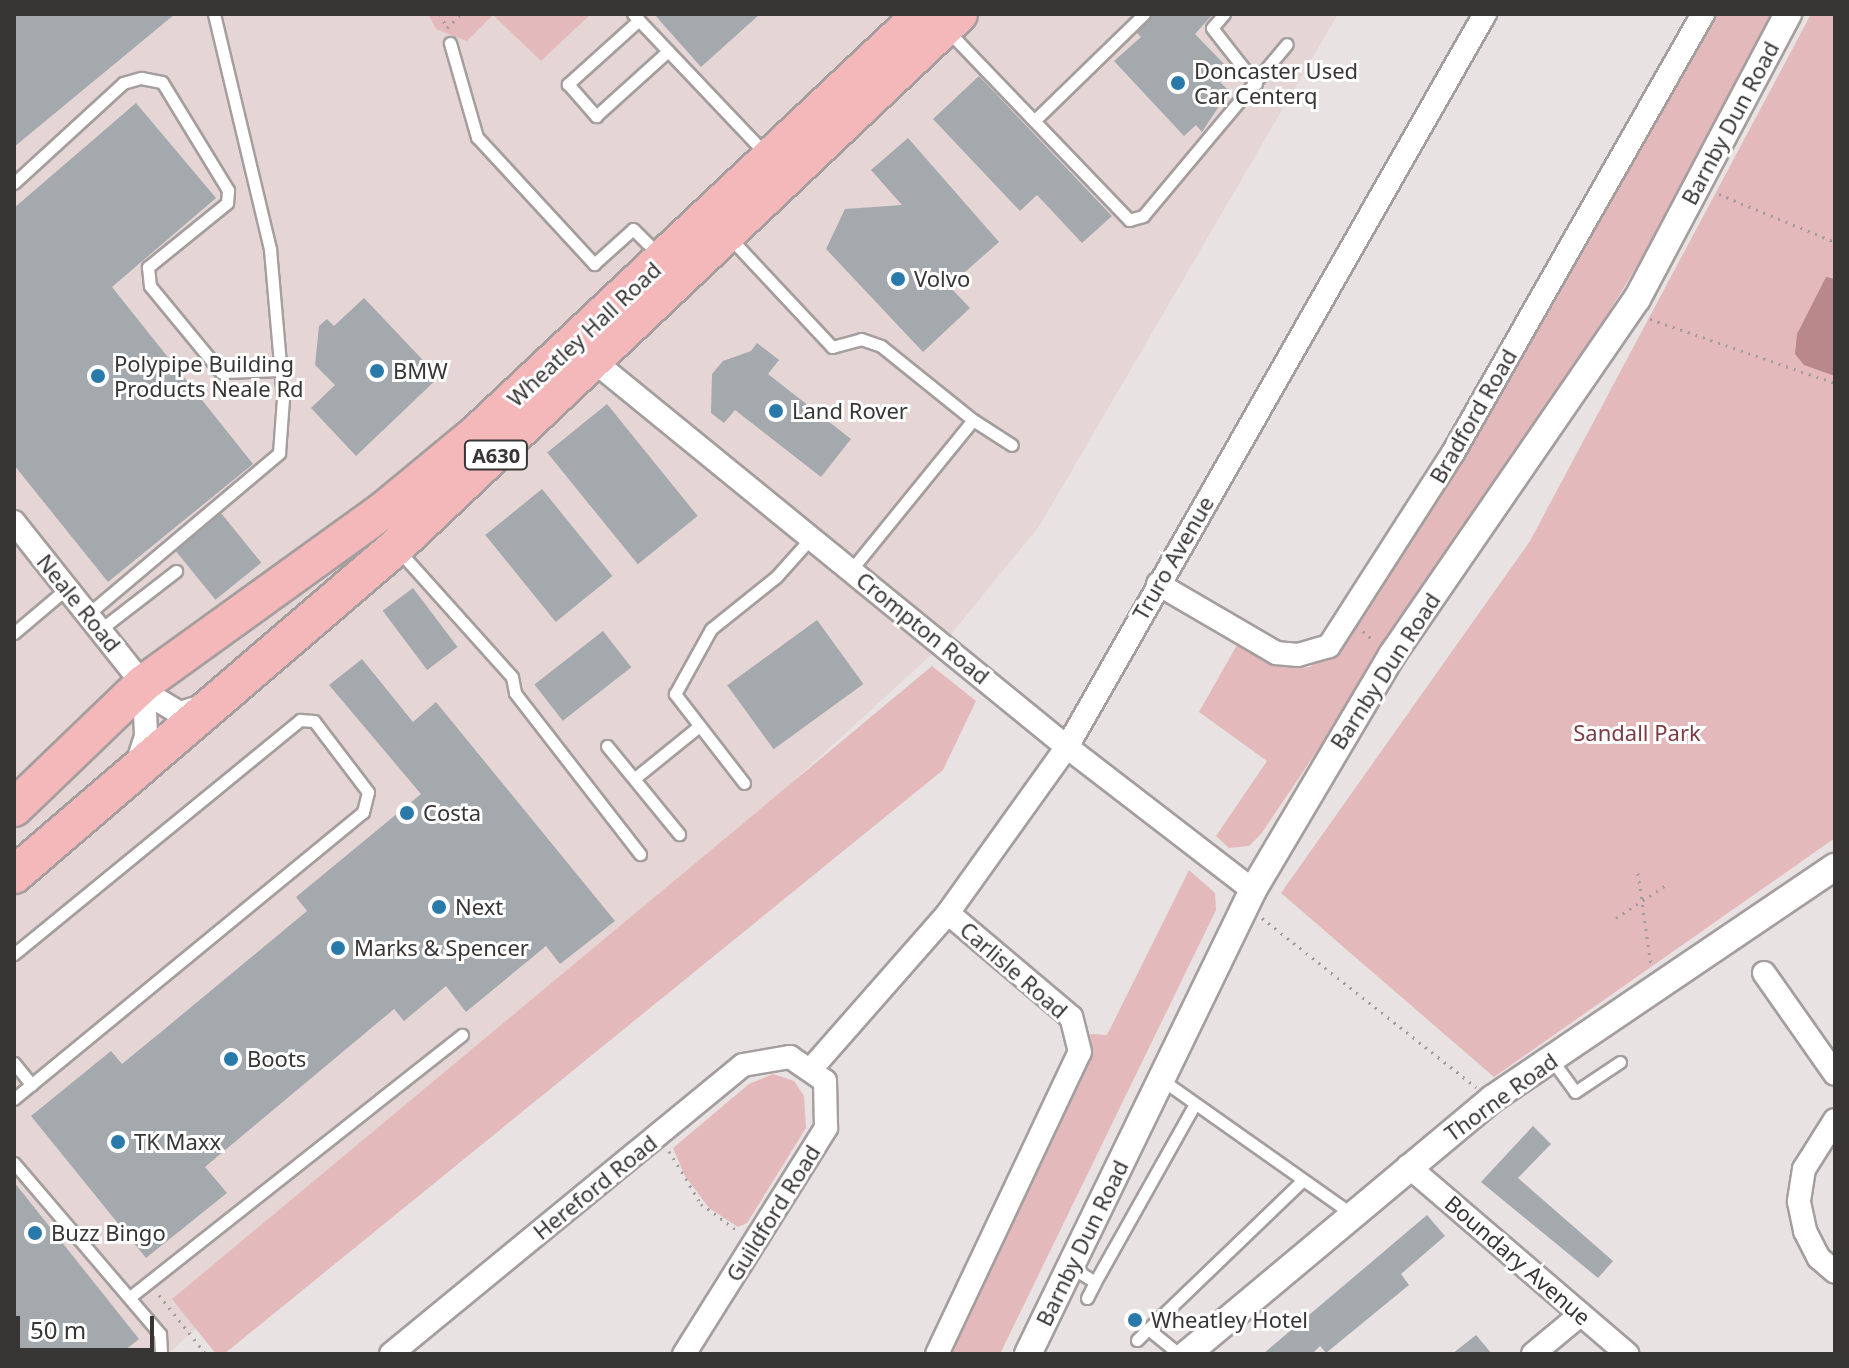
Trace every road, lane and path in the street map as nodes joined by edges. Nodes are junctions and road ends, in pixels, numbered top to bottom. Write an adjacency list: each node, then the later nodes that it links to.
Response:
1 (214, 14): 24 (lane)
2 (440, 14): 10 (path)
3 (1144, 14): 15 (lane)
4 (1224, 14): 14 (lane)
5 (1485, 14): 33 (street, Truro Avenue)
6 (1703, 14): 35 (street, Bradford Road)
7 (1788, 14): 18 (street, Barnby Dun Road)
8 (636, 17): 13 (lane); 13 (lane)
9 (942, 19): 15 (lane); 16 (highway, Wheatley Hall Road / A630); 19 (highway, Wheatley Hall Road / A630)
10 (447, 28)
11 (450, 43): 21 (lane)
12 (1287, 44): 14 (lane)
13 (668, 51): 16 (lane)
14 (1256, 84): 15 (lane)
15 (1037, 118)
16 (771, 158): 21 (highway, Wheatley Hall Road / A630)
17 (14, 183): 24 (lane)
18 (1697, 185): 20 (path); 38 (street, Barnby Dun Road)
19 (728, 236): 23 (highway, Wheatley Hall Road / A630); 26 (lane)
20 (1835, 242)
21 (664, 260): 39 (highway, Wheatley Hall Road / A630)
22 (1648, 318): 25 (path)
23 (595, 362): 29 (street, Crompton Road); 30 (highway, Wheatley Hall Road / A630)
24 (281, 370): 36 (lane)
25 (1835, 383)
26 (973, 420): 27 (lane); 31 (lane)
27 (1012, 445)
28 (14, 522): 34 (street, Neale Road)
29 (810, 539): 31 (street, Crompton Road); 41 (lane)
30 (396, 547): 40 (highway, Wheatley Hall Road / A630); 49 (lane)
31 (851, 570): 43 (street, Crompton Road)
32 (176, 571): 36 (lane)
33 (1158, 584): 35 (street, Bradford Road); 43 (street, Truro Avenue)
34 (67, 588): 36 (street, Neale Road); 37 (lane)
35 (1347, 618): 38 (path)
36 (94, 622): 39 (street, Neale Road)
37 (14, 633)
38 (1392, 655): 54 (street, Barnby Dun Road)
39 (144, 683): 40 (street, Wheatley Hall Road / A630); 45 (street, Wheatley Hall Road / A630); 47 (highway, Wheatley Hall Road / A630)
40 (224, 699): 45 (highway, Wheatley Hall Road / A630)
41 (698, 727): 44 (lane); 46 (lane)
42 (607, 746): 44 (lane)
43 (1067, 747): 54 (street, Crompton Road); 56 (street, Truro Avenue)
44 (635, 778): 48 (lane)
45 (126, 783): 52 (highway, Wheatley Hall Road / A630)
46 (744, 783)
47 (14, 808)
48 (679, 834)
49 (640, 854)
50 (1835, 867): 62 (street, Thorne Road)
51 (1638, 873): 55 (path)
52 (14, 875)
53 (1669, 883): 55 (path)
54 (1250, 898): 67 (street, Barnby Dun Road); 70 (path)
55 (1642, 901): 57 (path); 59 (path)
56 (948, 913): 65 (street, Truro Avenue); 92 (street, Carlisle Road)
57 (1616, 918)
58 (14, 954): 68 (lane)
59 (1651, 966)
60 (1764, 973): 66 (street)
61 (462, 1035): 81 (lane)
62 (1552, 1059): 63 (lane); 70 (street, Thorne Road)
63 (1620, 1062)
64 (14, 1063): 68 (lane)
65 (812, 1068): 73 (street, Hereford Road); 78 (street, Guildford Road)
66 (1835, 1074)
67 (1162, 1080): 71 (lane); 79 (street, Barnby Dun Road)
68 (32, 1085): 69 (lane)
69 (14, 1099)
70 (1492, 1099): 75 (street, Thorne Road)
71 (1195, 1104): 76 (lane); 82 (lane)
72 (1835, 1120): 80 (street)
73 (660, 1134): 78 (path); 90 (street, Hereford Road)
74 (14, 1163): 83 (lane)
75 (1408, 1166): 77 (street, Thorne Road); 85 (street, Boundary Avenue)
76 (1303, 1180): 77 (lane); 86 (lane)
77 (1352, 1214): 95 (street, Thorne Road)
78 (756, 1241): 91 (street, Guildford Road)
79 (1070, 1267): 82 (lane); 93 (street, Barnby Dun Road)
80 (1835, 1272)
81 (148, 1282): 83 (lane); 89 (path)
82 (1095, 1282): 84 (lane)
83 (130, 1297): 88 (lane)
84 (1087, 1298)
85 (1580, 1315): 96 (street); 97 (street, Boundary Avenue)
86 (1148, 1329): 87 (lane); 94 (lane)
87 (1137, 1340)
88 (161, 1354)
89 (206, 1354)
90 (391, 1354)
91 (684, 1354)
92 (937, 1354)
93 (1028, 1354)
94 (1179, 1354)
95 (1187, 1354)
96 (1533, 1354)
97 (1627, 1354)

